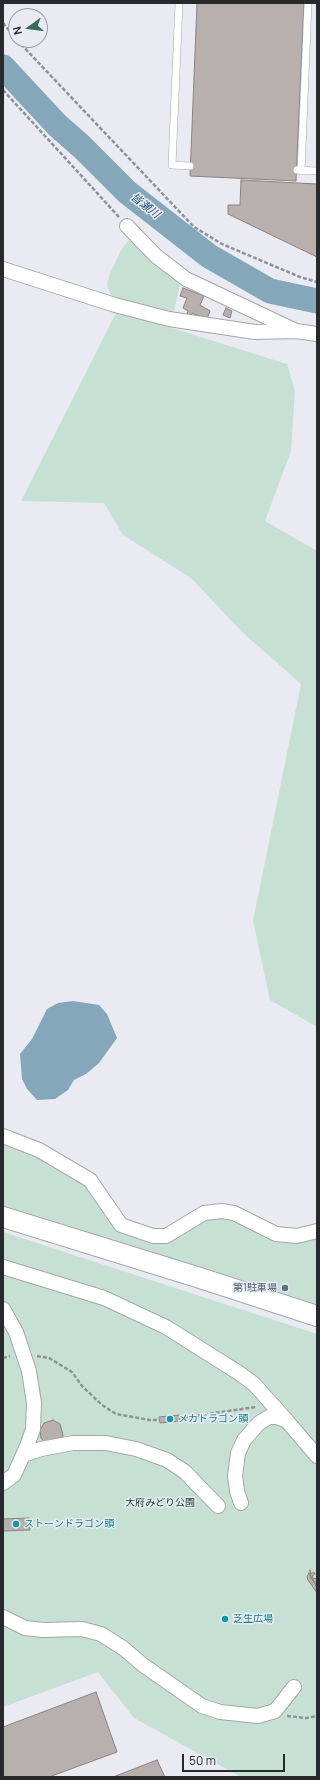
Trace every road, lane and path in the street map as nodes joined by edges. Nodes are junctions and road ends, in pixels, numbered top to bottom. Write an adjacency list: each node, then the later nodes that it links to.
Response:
1 (179, 3): 5 (lane)
2 (308, 3): 6 (lane)
3 (25, 48): 9 (path)
4 (3, 90): 7 (path)
5 (190, 166)
6 (317, 171)
7 (127, 226): 10 (street)
8 (3, 269): 10 (street)
9 (317, 282)
10 (296, 331): 11 (street)
11 (317, 334)
12 (3, 1136): 14 (street)
13 (3, 1218): 17 (street)
14 (317, 1231)
15 (3, 1267): 20 (street)
16 (3, 1309): 18 (street)
17 (317, 1316)
18 (22, 1353): 19 (path); 22 (path); 24 (street)
19 (3, 1358)
20 (272, 1404): 21 (path); 23 (street)
21 (180, 1418)
22 (160, 1420)
23 (287, 1421): 25 (street); 27 (street)
24 (23, 1456): 26 (street); 28 (street)
25 (317, 1456)
26 (3, 1484)
27 (241, 1504)
28 (218, 1506)
29 (3, 1618): 31 (street)
30 (294, 1687): 31 (street)
31 (275, 1711): 32 (path)
32 (317, 1716)

